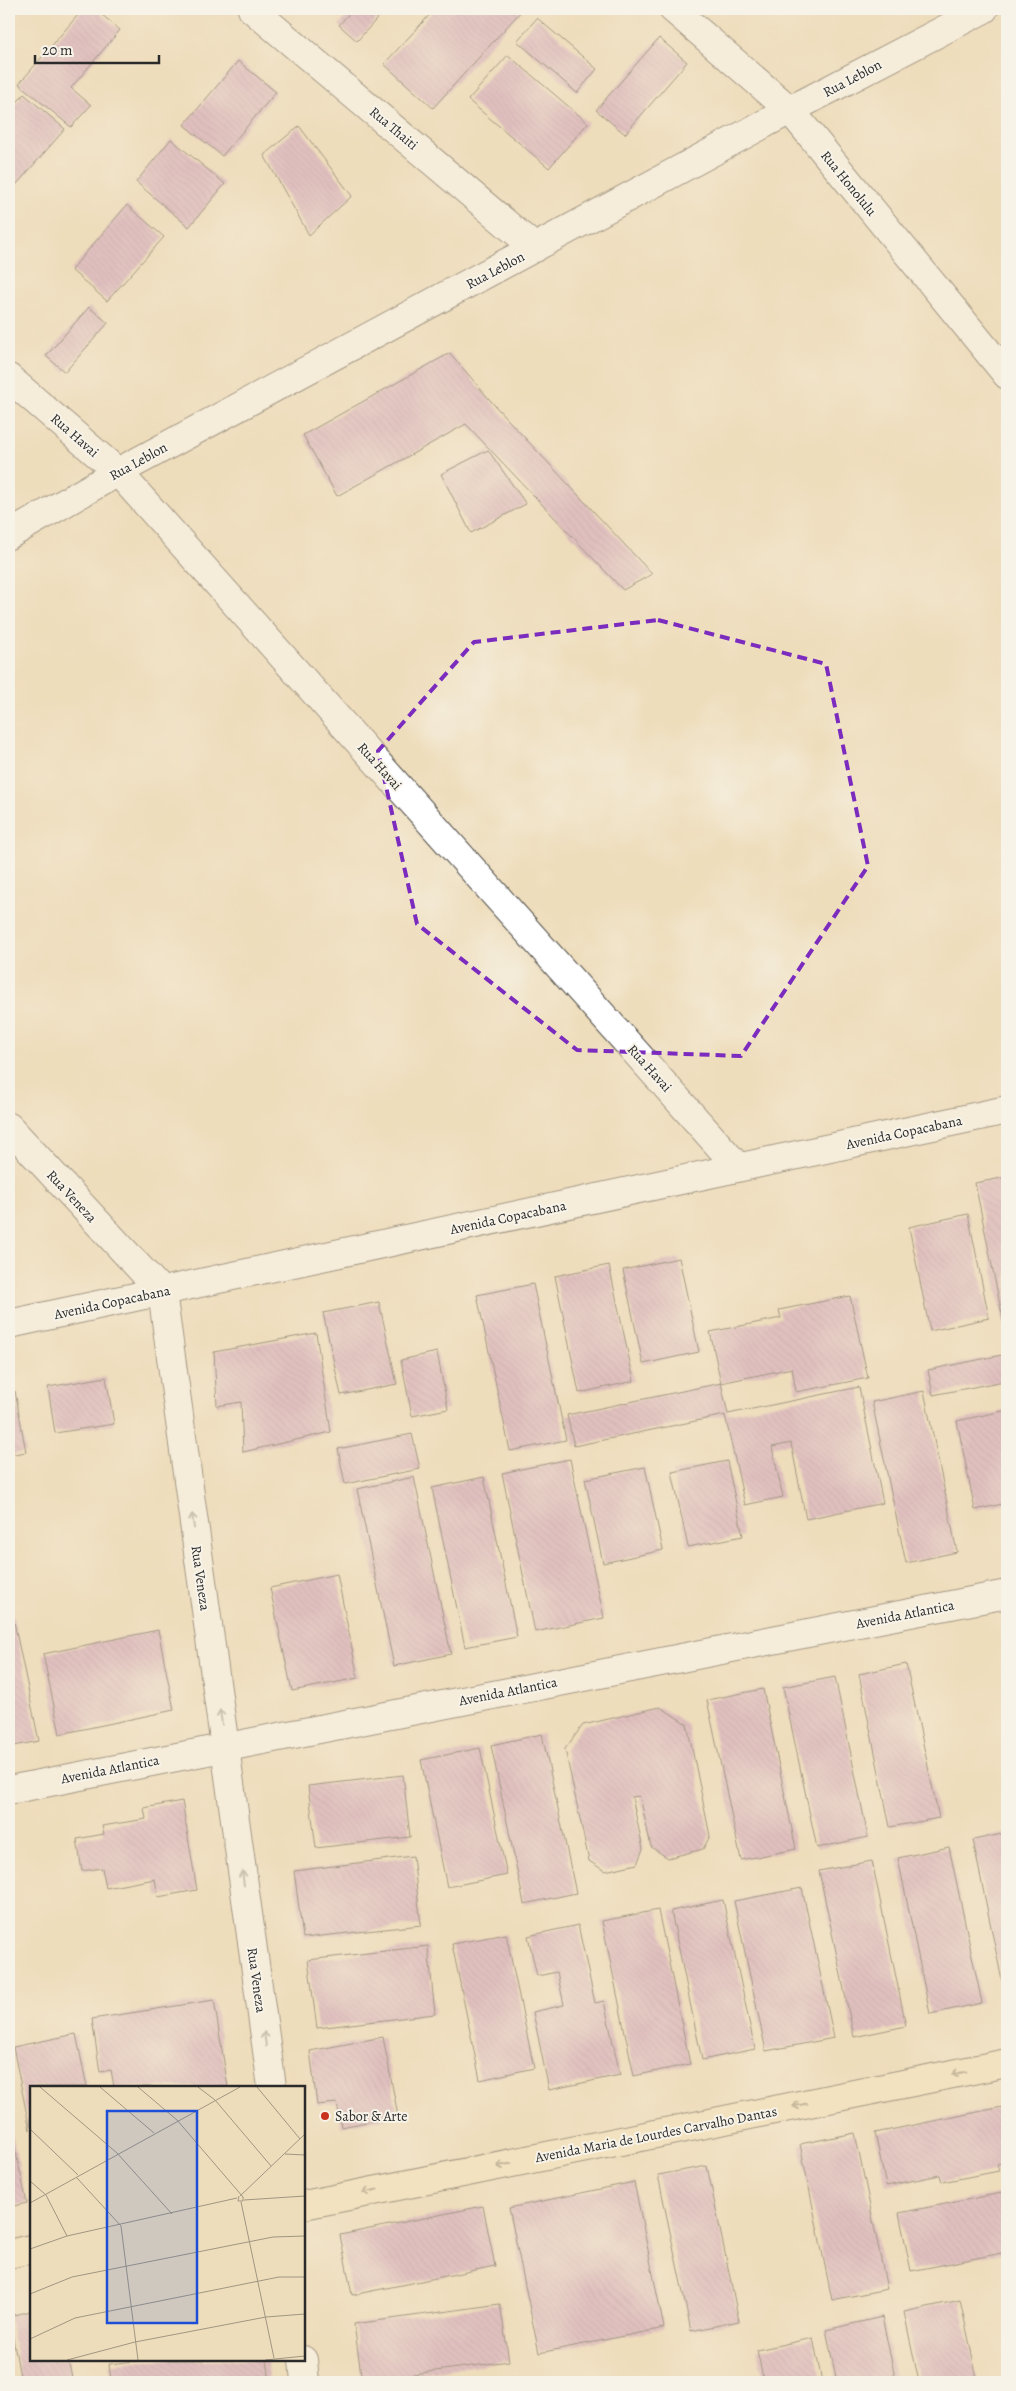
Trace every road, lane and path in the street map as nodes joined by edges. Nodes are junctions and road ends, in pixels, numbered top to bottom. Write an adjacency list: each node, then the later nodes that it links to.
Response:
1 (252, 9): 5 (street, Rua Thaiti)
2 (673, 9): 4 (street, Rua Honolulu)
3 (984, 9): 4 (street, Rua Leblon)
4 (790, 110): 5 (street, Rua Leblon); 6 (street, Rua Honolulu)
5 (535, 248): 8 (street, Rua Leblon)
6 (1007, 375)
7 (9, 378): 8 (street, Rua Havai)
8 (118, 472): 9 (street, Rua Leblon); 12 (street, Rua Havai)
9 (9, 535)
10 (1007, 1110): 12 (street, Avenida Copacabana)
11 (9, 1127): 13 (street, Rua Veneza)
12 (738, 1167): 13 (street, Avenida Copacabana)
13 (162, 1292): 14 (street, Avenida Copacabana); 16 (street, Rua Veneza, one-way to 13)
14 (9, 1324)
15 (1007, 1594): 16 (street, Avenida Atlantica)
16 (225, 1746): 17 (street, Avenida Atlantica); 19 (street, Rua Veneza, one-way to 16)
17 (9, 1790)
18 (1007, 2063): 20 (street, Avenida Maria de Lourdes Carvalho Dantas, one-way to 20)
19 (272, 2086)
20 (305, 2205)
21 (30, 2250): 22 (street)
22 (9, 2254)
23 (303, 2361): 24 (street)
24 (305, 2382)

